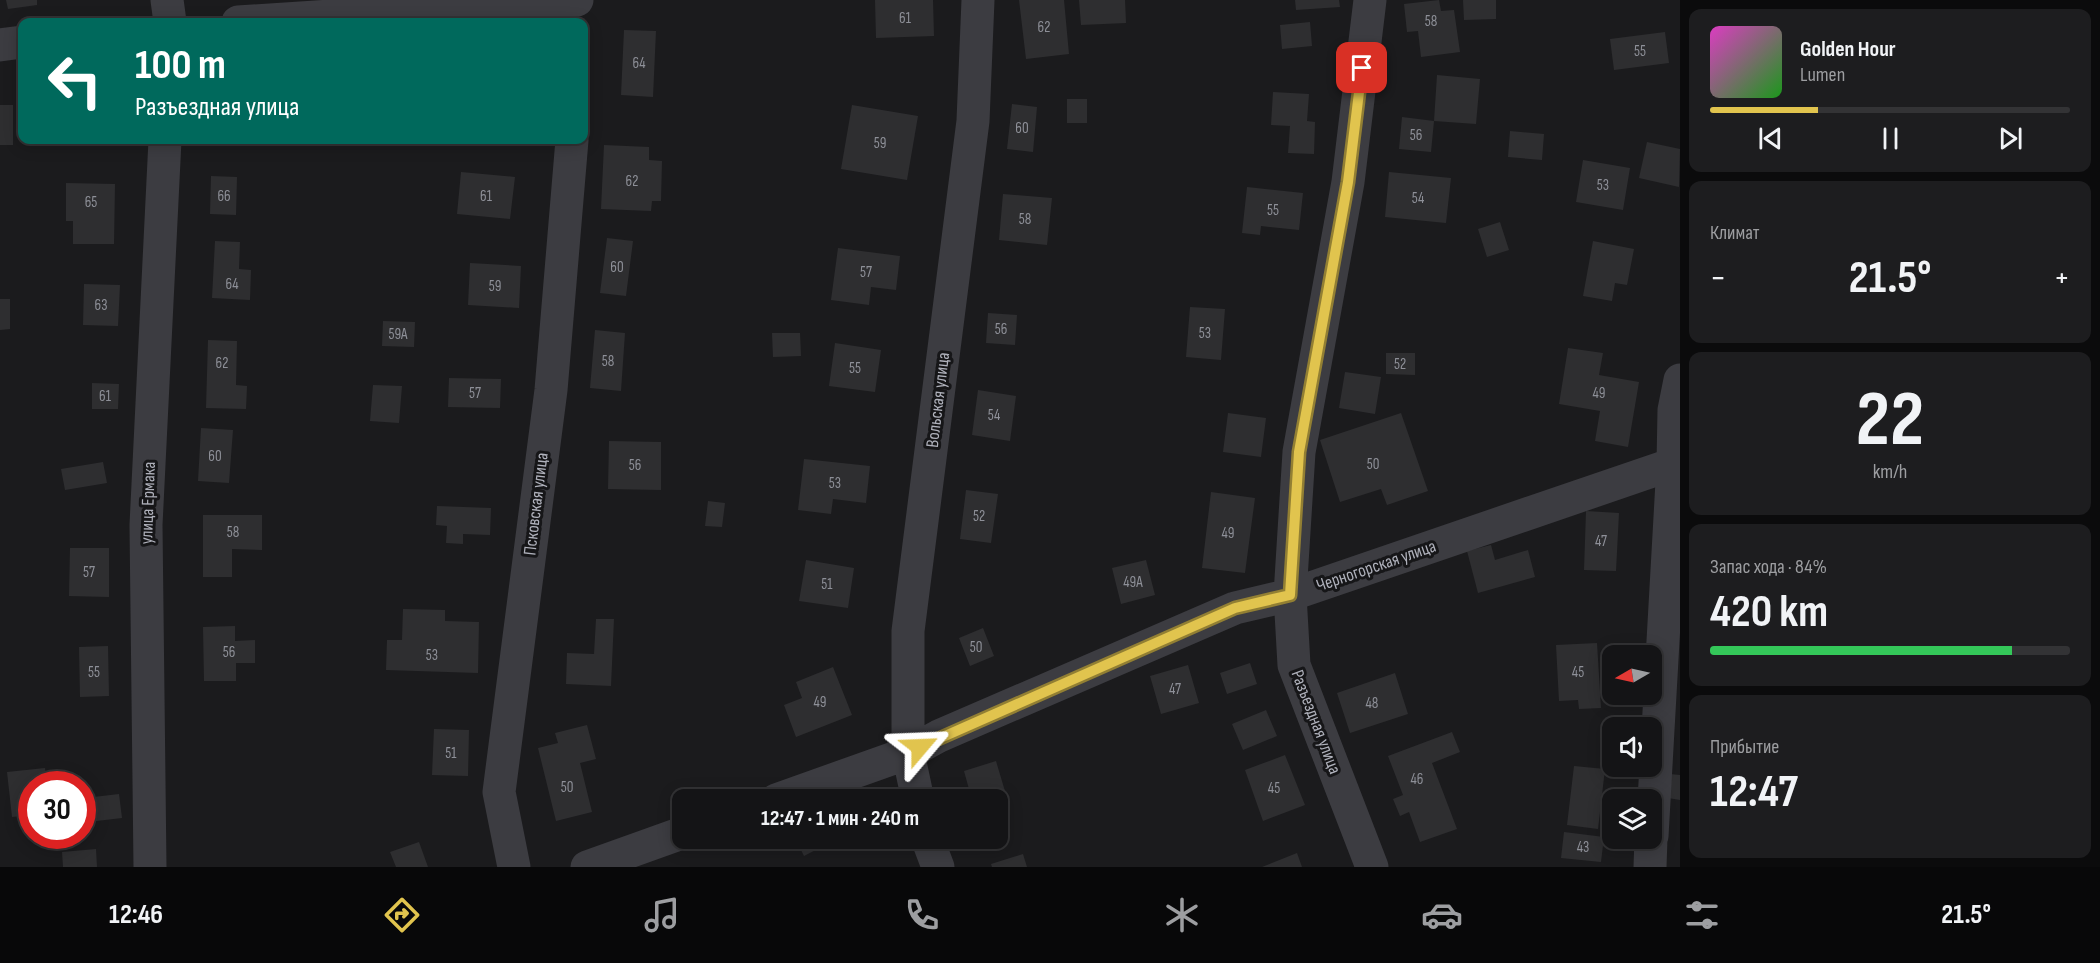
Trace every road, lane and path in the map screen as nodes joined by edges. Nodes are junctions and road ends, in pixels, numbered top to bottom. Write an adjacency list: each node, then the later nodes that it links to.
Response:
1 (167, 0): 6 (street)
2 (577, 0): 7 (street)
3 (584, 0): 8 (street)
4 (978, 0): 16 (street, Вольская улица)
5 (1370, 0): 15 (street, Разъездная улица)
6 (169, 18)
7 (300, 18)
8 (582, 18)
9 (18, 43): 10 (street)
10 (0, 45)
11 (165, 144): 23 (street, улица Ермака)
12 (572, 144): 24 (street, Псковская улица)
13 (1678, 400): 14 (street)
14 (1677, 464): 15 (street, Черногорская улица); 19 (street)
15 (1290, 595): 16 (street, Черногорская улица); 27 (street, Разъездная улица)
16 (908, 753): 17 (street, Черногорская улица); 18 (street, Вольская улица)
17 (807, 789)
18 (916, 789)
19 (1654, 789)
20 (672, 837): 25 (street)
21 (931, 849): 26 (street)
22 (1651, 849): 28 (street)
23 (150, 867)
24 (514, 867)
25 (587, 867)
26 (938, 867)
27 (1372, 867)
28 (1650, 867)

